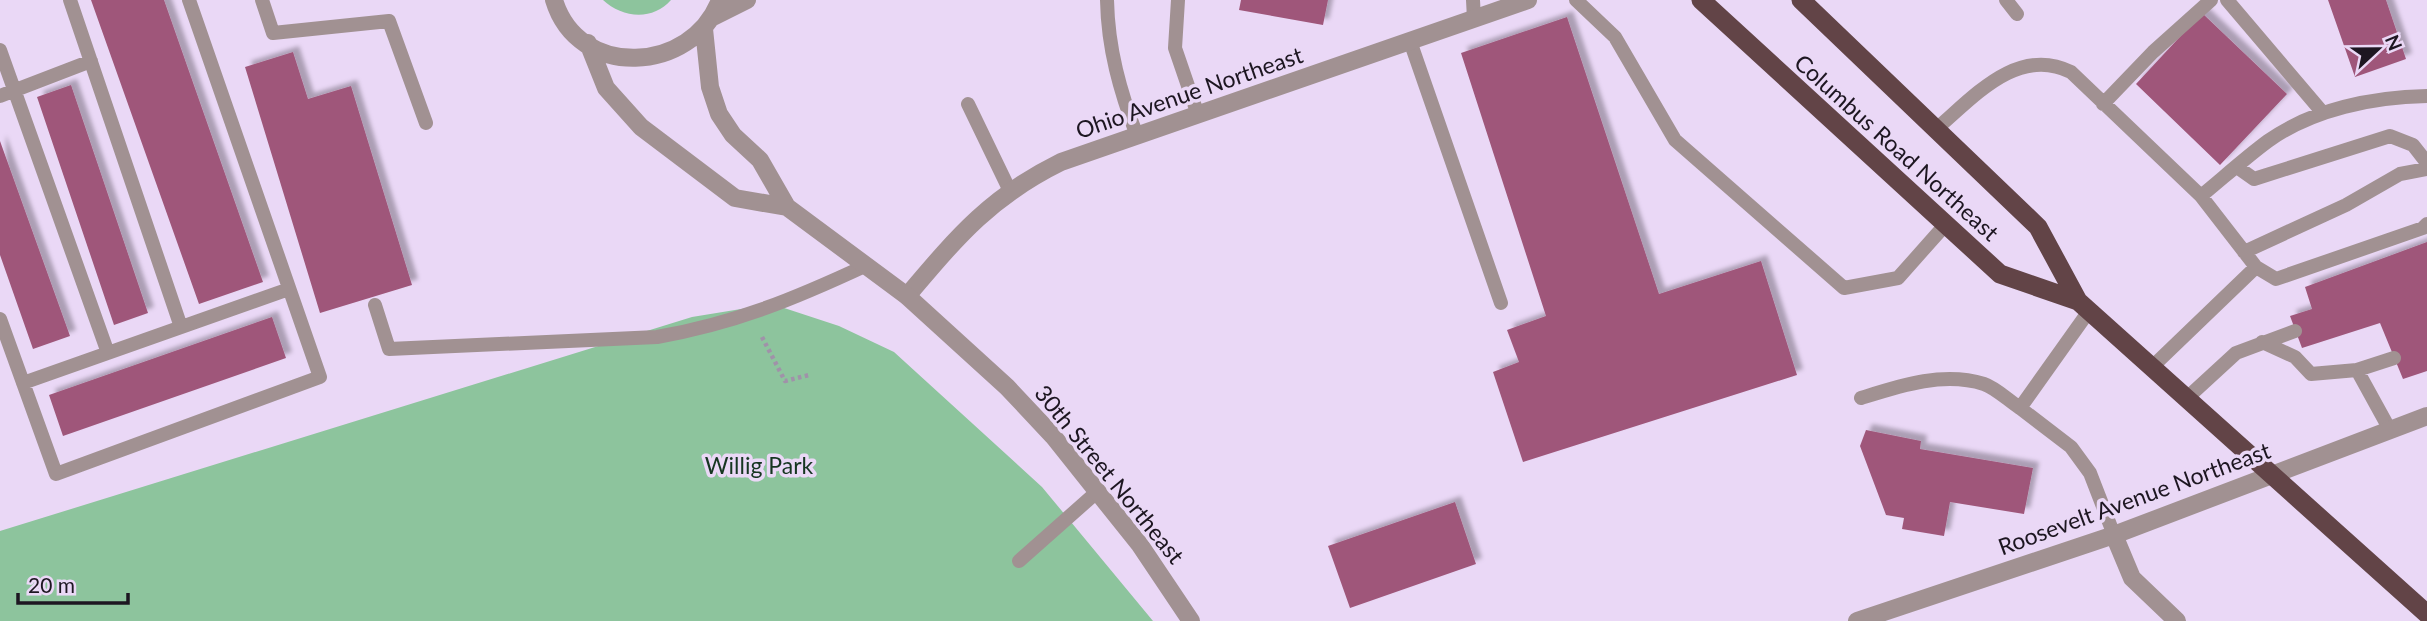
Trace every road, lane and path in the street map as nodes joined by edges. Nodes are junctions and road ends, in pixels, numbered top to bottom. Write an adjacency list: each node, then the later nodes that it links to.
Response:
1 (70, 0): 23 (lane)
2 (189, 0): 45 (lane)
3 (262, 0): 31 (lane)
4 (554, 0): 21 (street)
5 (720, 0): 19 (street)
6 (747, 0): 19 (street)
7 (1107, 0): 33 (lane)
8 (1178, 0): 30 (lane)
9 (1472, 0): 18 (lane)
10 (1528, 0): 18 (street, Ohio Avenue Northeast)
11 (1576, 0): 40 (lane)
12 (1701, 0): 40 (highway, Columbus Road Northeast)
13 (1801, 0): 32 (highway, Columbus Road Northeast)
14 (2006, 0): 17 (lane)
15 (2211, 0): 28 (lane)
16 (2227, 0): 29 (lane)
17 (2017, 13)
18 (1474, 19): 20 (street, Ohio Avenue Northeast)
19 (708, 23): 21 (street); 39 (street, 30th Street Northeast)
20 (1410, 41): 30 (street, Ohio Avenue Northeast); 47 (lane)
21 (588, 43): 39 (street, 30th Street Northeast)
22 (0, 50): 24 (lane)
23 (91, 61): 24 (lane); 52 (lane)
24 (14, 91): 25 (lane); 55 (lane)
25 (0, 96)
26 (2427, 96): 29 (lane)
27 (968, 104): 37 (lane)
28 (2104, 104): 32 (lane); 38 (lane)
29 (2323, 113): 35 (lane)
30 (1198, 115): 33 (street, Ohio Avenue Northeast)
31 (426, 123)
32 (1935, 130): 49 (highway, Columbus Road Northeast)
33 (1137, 136): 37 (street, Ohio Avenue Northeast)
34 (2427, 163): 35 (lane)
35 (2237, 167): 38 (lane)
36 (2427, 169): 42 (lane)
37 (1010, 191): 46 (street, Ohio Avenue Northeast)
38 (2201, 196): 42 (lane)
39 (787, 207): 43 (street, 30th Street Northeast)
40 (1946, 224): 49 (highway, Columbus Road Northeast)
41 (2427, 224): 44 (lane)
42 (2244, 252): 44 (lane)
43 (867, 265): 46 (street, 30th Street Northeast); 50 (lane)
44 (2256, 267): 57 (lane)
45 (289, 289): 52 (lane); 60 (lane)
46 (907, 296): 67 (street, 30th Street Northeast)
47 (1501, 303)
48 (375, 305): 50 (lane)
49 (2084, 306): 57 (highway, Columbus Road Northeast); 63 (lane)
50 (751, 314): 59 (path)
51 (0, 319): 60 (lane)
52 (181, 327): 55 (lane)
53 (2295, 331): 54 (lane)
54 (2262, 342): 58 (lane); 62 (lane)
55 (108, 353): 60 (lane)
56 (2394, 358): 58 (lane)
57 (2152, 367): 62 (highway, Columbus Road Northeast)
58 (2357, 370): 65 (lane)
59 (809, 375)
60 (23, 383)
61 (1861, 398): 63 (lane)
62 (2187, 398): 66 (highway, Columbus Road Northeast)
63 (2020, 408): 68 (lane)
64 (2427, 416): 65 (street, Roosevelt Avenue Northeast)
65 (2390, 430): 66 (street, Roosevelt Avenue Northeast)
66 (2271, 473): 68 (street, Roosevelt Avenue Northeast); 70 (highway, Columbus Road Northeast)
67 (1098, 491): 69 (lane); 71 (street, 30th Street Northeast)
68 (2114, 536): 72 (street, Roosevelt Avenue Northeast); 73 (street)
69 (1019, 561)
70 (2427, 614)
71 (1191, 621)
72 (1857, 621)
73 (2177, 621)

